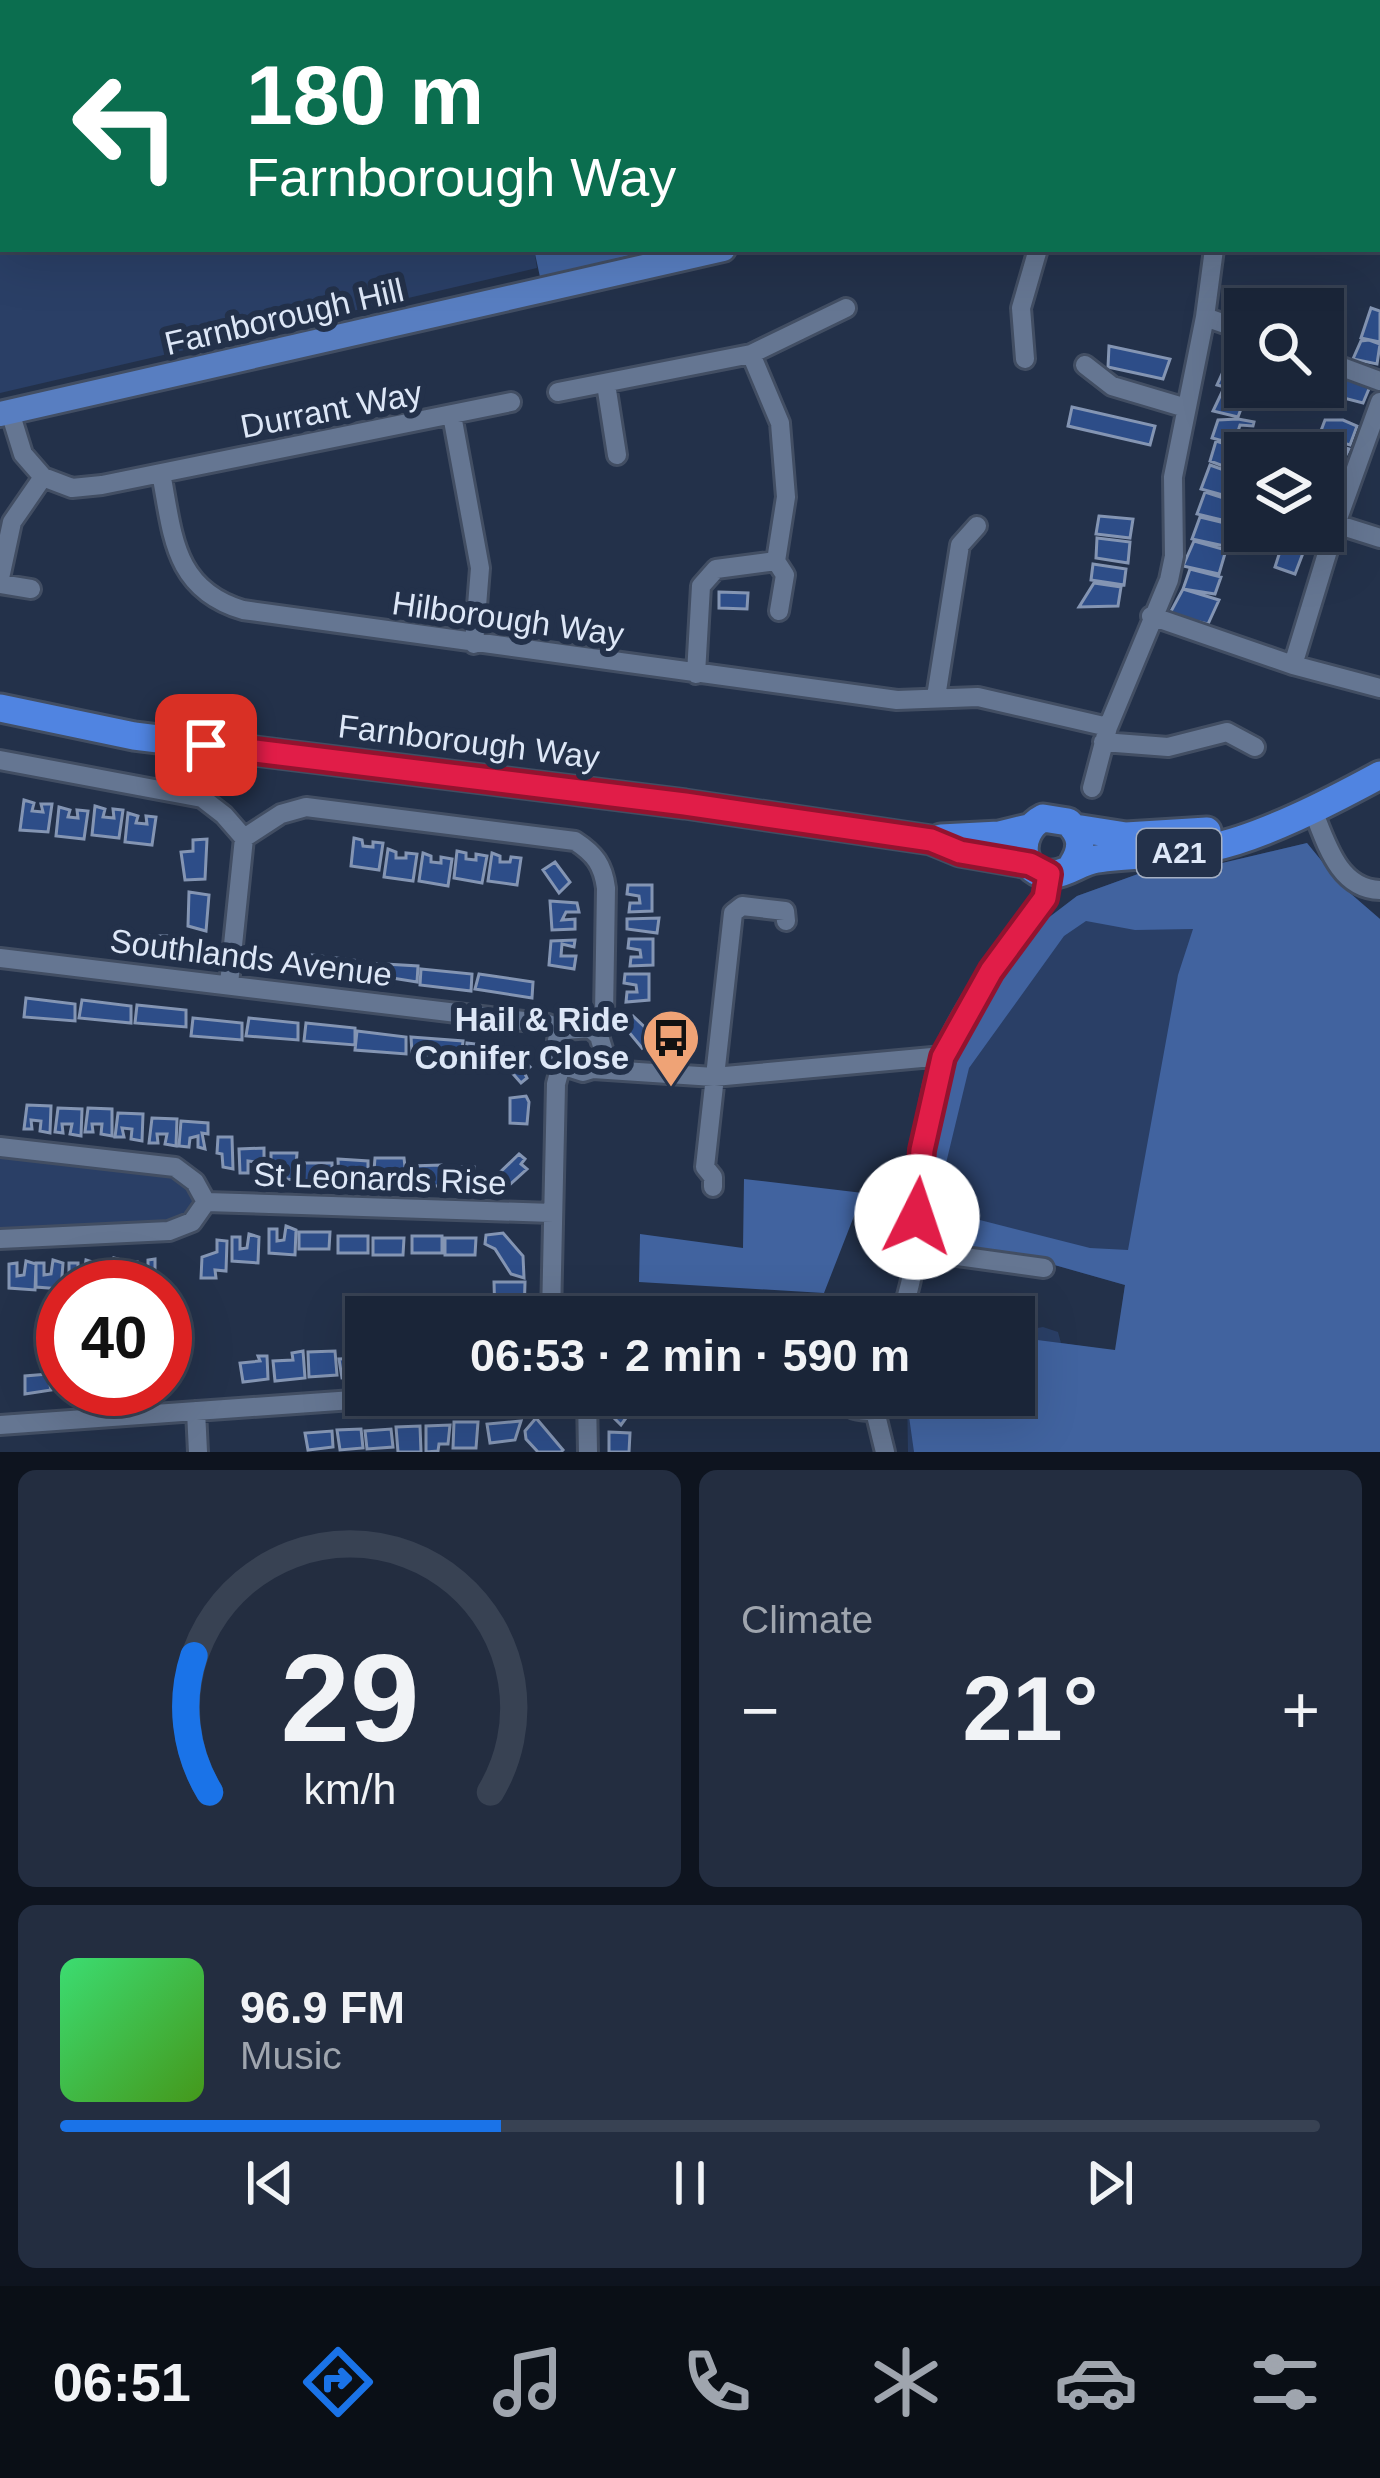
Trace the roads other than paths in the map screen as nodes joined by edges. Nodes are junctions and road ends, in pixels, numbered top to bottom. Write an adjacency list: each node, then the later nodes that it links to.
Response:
1 (709, 252): 17 (main road, Farnborough Hill)
2 (1037, 252): 8 (street)
3 (1214, 252): 5 (street)
4 (846, 308): 7 (street)
5 (1205, 316): 6 (street); 16 (street)
6 (1224, 324)
7 (751, 354): 12 (street); 27 (street)
8 (1025, 359)
9 (1085, 365): 16 (street)
10 (1344, 368): 11 (street)
11 (1380, 381)
12 (606, 384): 13 (street); 19 (street)
13 (558, 392)
14 (511, 402): 18 (street, Durrant Way)
15 (1380, 402): 22 (street)
16 (1186, 408): 31 (street)
17 (5, 413): 21 (street)
18 (452, 415): 20 (street, Durrant Way); 32 (street)
19 (617, 454)
20 (161, 473): 21 (street, Durrant Way); 32 (street, Hilborough Way)
21 (43, 477): 28 (street)
22 (1344, 502)
23 (977, 526): 36 (street)
24 (1344, 527): 25 (street)
25 (1380, 538)
26 (1327, 552): 33 (street)
27 (776, 561): 30 (street); 34 (street)
28 (0, 581): 29 (street)
29 (31, 589)
30 (779, 611)
31 (1151, 616): 33 (street); 38 (street)
32 (473, 644): 34 (street, Hilborough Way)
33 (1293, 665): 35 (street)
34 (696, 674): 36 (street, Hilborough Way)
35 (1380, 688)
36 (935, 697): 38 (street, Hilborough Way)
37 (0, 708): 48 (highway, Farnborough Way / A21)
38 (1106, 734): 39 (street, Hilborough Way); 42 (street)
39 (1255, 746)
40 (0, 760): 47 (street)
41 (1380, 776): 43 (highway, Farnborough Way / A21)
42 (1092, 788)
43 (1312, 808): 44 (highway, Farnborough Way / A21); 50 (street)
44 (1280, 821): 46 (highway, Farnborough Way / A21); 49 (highway, Farnborough Way / A21)
45 (1028, 828): 46 (highway); 48 (highway, Farnborough Way / A21); 49 (highway)
46 (1075, 828): 49 (highway)
47 (244, 838): 53 (street); 55 (street)
48 (931, 840): 49 (highway, Farnborough Way / A21)
49 (1051, 868): 56 (street)
50 (1380, 890)
51 (785, 921): 59 (street)
52 (0, 958): 53 (street, Southlands Avenue)
53 (229, 984): 54 (street, Southlands Avenue)
54 (565, 1030): 55 (street); 57 (street)
55 (599, 1036): 58 (street)
56 (943, 1057): 59 (street); 65 (street)
57 (561, 1065): 58 (street); 63 (street)
58 (593, 1069): 59 (street)
59 (714, 1077): 61 (street)
60 (0, 1147): 62 (street, St Leonards Rise)
61 (713, 1187)
62 (206, 1202): 63 (street, St Leonards Rise); 64 (street, St Leonards Rise)
63 (553, 1213): 67 (street)
64 (0, 1239)
65 (914, 1250): 66 (street); 68 (street)
66 (1044, 1268)
67 (551, 1296)
68 (904, 1296)
69 (345, 1400): 70 (street)
70 (196, 1411): 73 (street); 74 (street)
71 (588, 1416): 75 (street)
72 (878, 1416): 76 (street)
73 (0, 1425)
74 (199, 1452)
75 (588, 1452)
76 (885, 1452)

